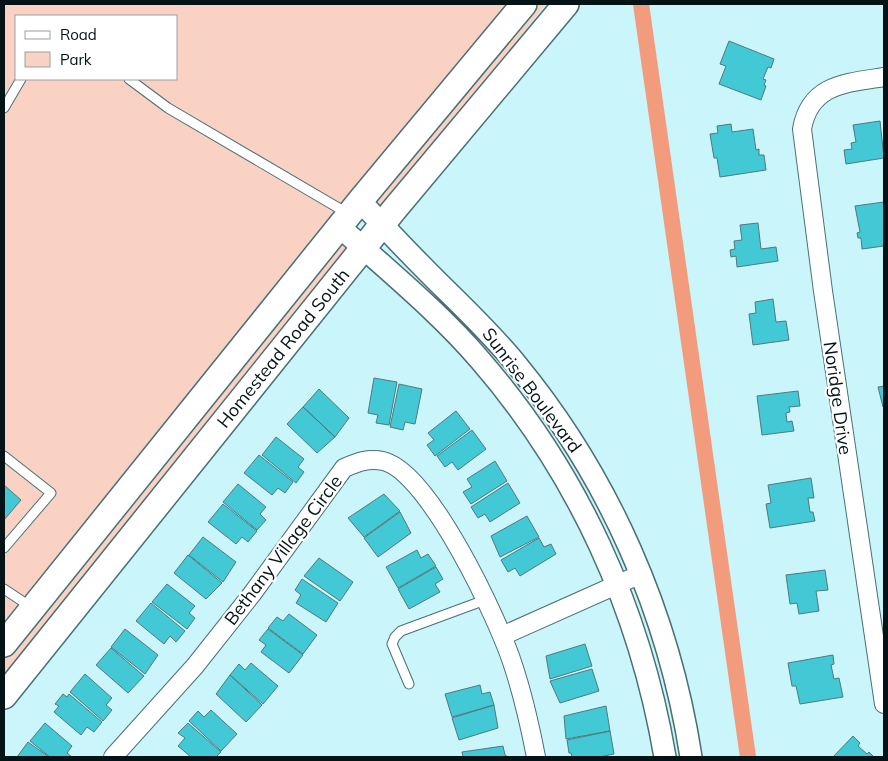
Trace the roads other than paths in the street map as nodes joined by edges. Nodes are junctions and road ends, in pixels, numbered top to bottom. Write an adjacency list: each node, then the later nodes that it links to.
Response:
1 (524, 4): 7 (main road, Homestead Road South)
2 (566, 4): 8 (main road, Homestead Road South)
3 (884, 78): 21 (street, Noridge Drive)
4 (20, 80): 6 (lane)
5 (130, 80): 7 (lane)
6 (4, 108)
7 (350, 214): 8 (street, Sunrise Boulevard); 9 (street, Sunrise Boulevard); 16 (main road, Homestead Road South)
8 (382, 225): 9 (main road, Homestead Road South); 12 (street, Sunrise Boulevard)
9 (364, 248): 13 (street, Sunrise Boulevard); 20 (main road, Homestead Road South)
10 (4, 456): 11 (lane)
11 (4, 548)
12 (641, 574): 13 (street); 25 (street, Sunrise Boulevard)
13 (617, 584): 17 (street); 24 (street, Sunrise Boulevard)
14 (4, 589): 16 (lane)
15 (485, 600): 17 (street, Bethany Village Circle); 19 (lane); 22 (street, Bethany Village Circle)
16 (33, 608): 18 (main road, Homestead Road South)
17 (502, 636): 23 (street, Bethany Village Circle)
18 (4, 644)
19 (409, 684)
20 (4, 696)
21 (884, 704)
22 (113, 757)
23 (536, 757)
24 (665, 757)
25 (691, 757)

